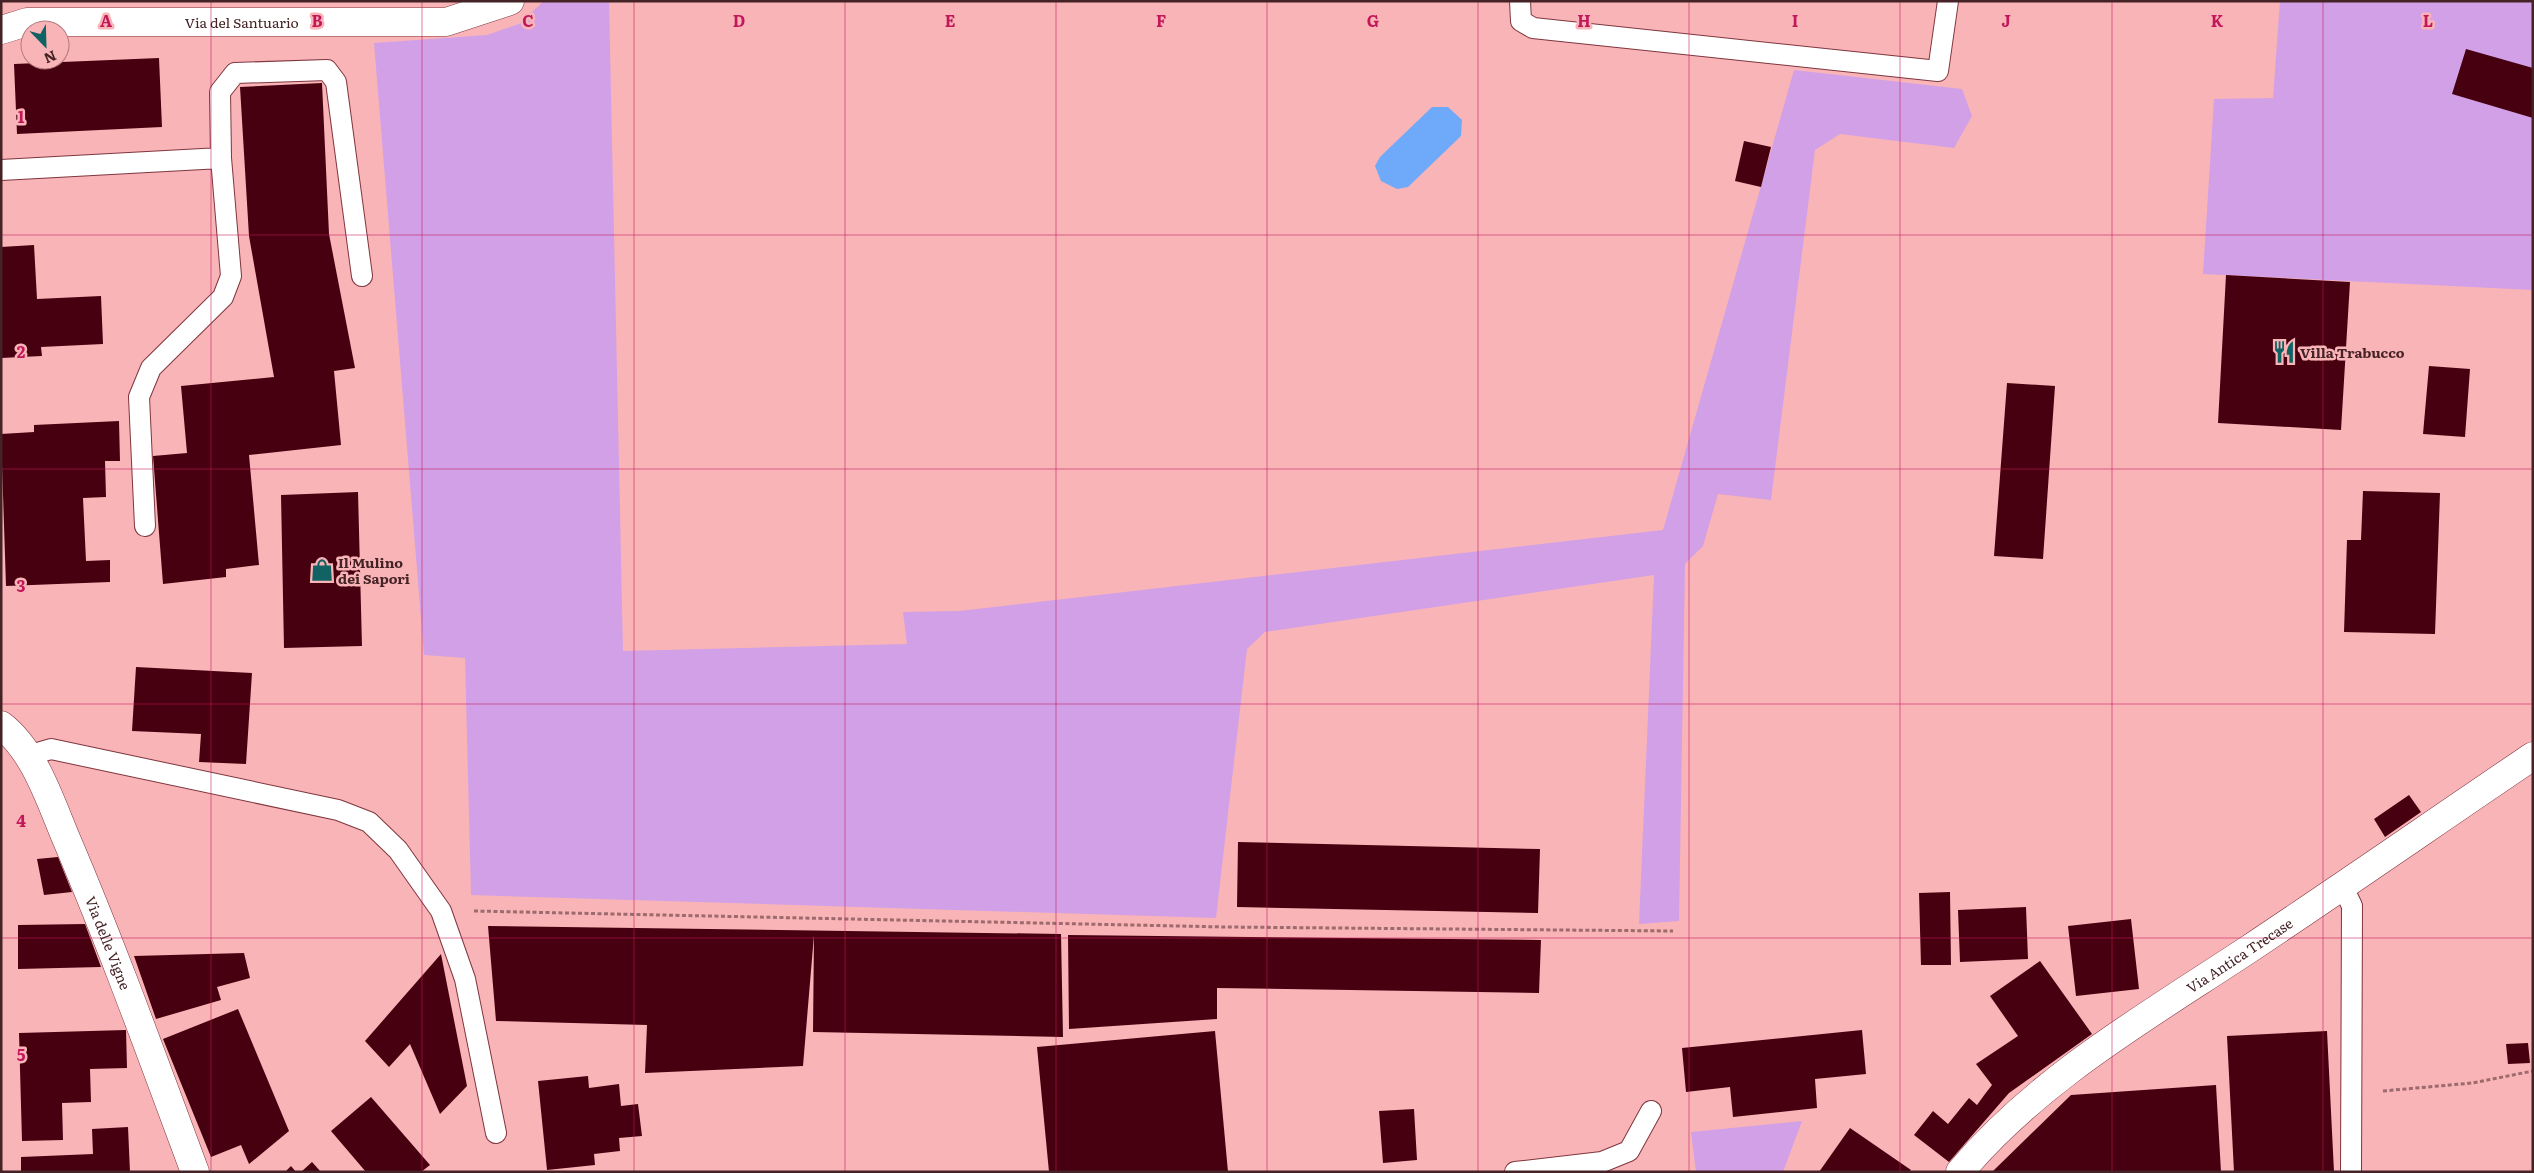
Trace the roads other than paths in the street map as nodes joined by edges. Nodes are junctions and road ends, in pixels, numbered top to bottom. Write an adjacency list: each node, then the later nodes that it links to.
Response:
1 (510, 1): 4 (street, Via del Santuario)
2 (1520, 1): 3 (lane)
3 (1948, 1)
4 (1, 30)
5 (221, 158): 6 (lane); 7 (lane); 8 (lane)
6 (1, 170)
7 (362, 276)
8 (145, 526)
9 (1, 725): 10 (street, Via delle Vigne)
10 (27, 756): 14 (lane); 15 (street, Via delle Vigne)
11 (2533, 756): 12 (street, Via Antica Trecase)
12 (2343, 887): 17 (street, Via Antica Trecase); 18 (lane)
13 (1652, 1111): 16 (lane)
14 (496, 1134)
15 (195, 1172)
16 (1515, 1172)
17 (1960, 1172)
18 (2351, 1172)

